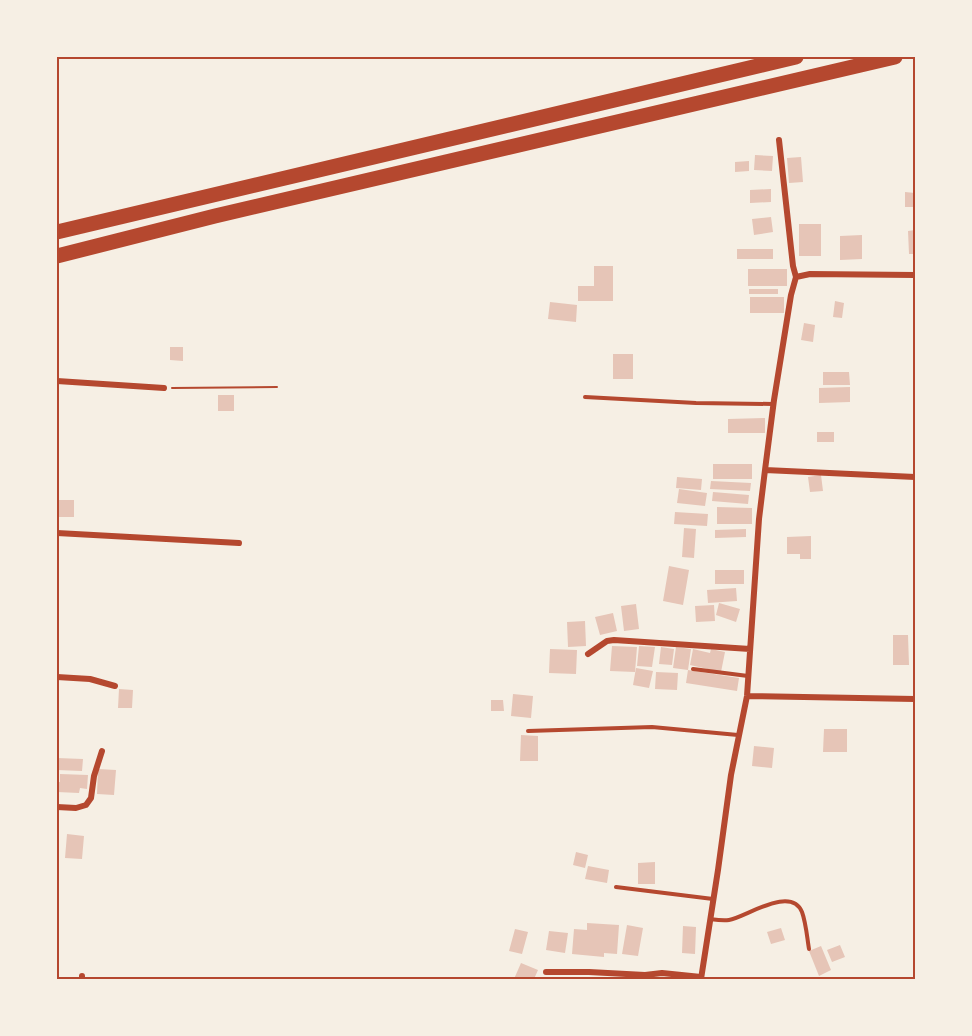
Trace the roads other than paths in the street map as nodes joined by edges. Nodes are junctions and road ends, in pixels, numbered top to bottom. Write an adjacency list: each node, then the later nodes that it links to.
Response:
1 (796, 57): 4 (highway)
2 (895, 57): 5 (highway)
3 (779, 140): 7 (street)
4 (57, 232)
5 (57, 256)
6 (915, 275): 7 (street)
7 (796, 276): 11 (street)
8 (57, 381): 9 (street)
9 (164, 388)
10 (585, 397): 11 (lane)
11 (774, 404): 12 (street)
12 (765, 470): 13 (street); 16 (street)
13 (915, 477)
14 (57, 533): 15 (street)
15 (239, 543)
16 (750, 649): 17 (street); 19 (street)
17 (588, 654)
18 (693, 669): 19 (lane)
19 (748, 676): 22 (street)
20 (57, 677): 21 (street)
21 (115, 686)
22 (747, 696): 23 (street); 25 (street)
23 (915, 699)
24 (528, 732): 25 (lane)
25 (739, 735): 29 (street)
26 (102, 751): 27 (street)
27 (57, 807)
28 (616, 887): 29 (lane)
29 (714, 899): 30 (street)
30 (710, 919): 31 (lane); 33 (street)
31 (809, 949)
32 (546, 972): 33 (street)
33 (701, 978)

